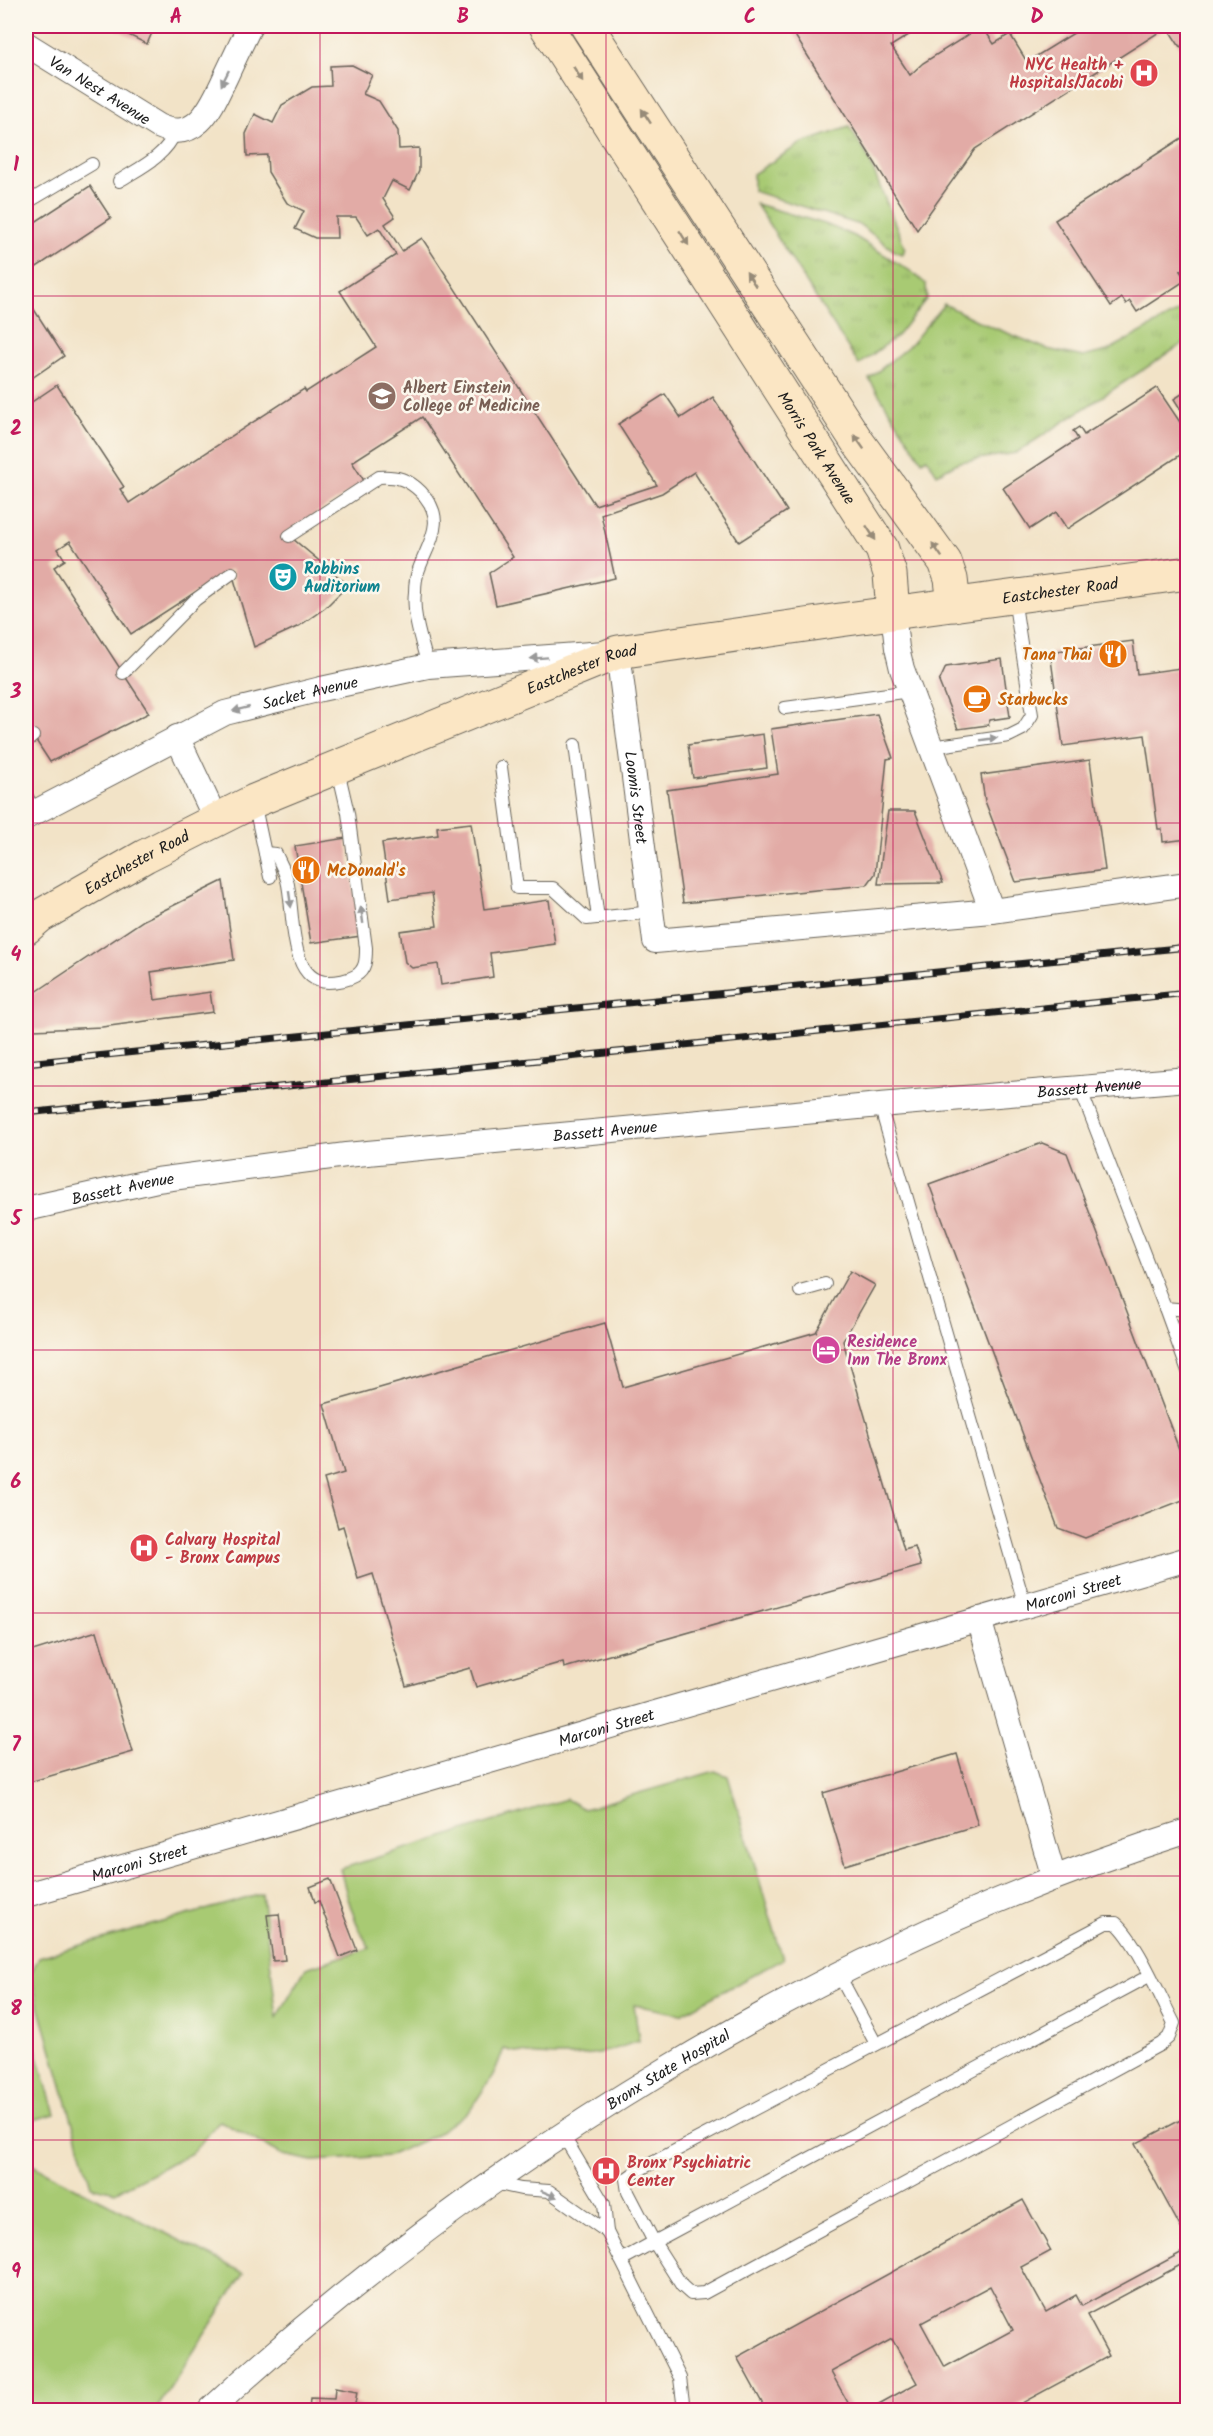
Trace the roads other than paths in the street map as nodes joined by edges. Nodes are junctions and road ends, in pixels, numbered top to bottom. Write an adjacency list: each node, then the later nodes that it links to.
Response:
1 (250, 26): 5 (street, one-way to 5)
2 (546, 26): 14 (main road, Morris Park Avenue, one-way to 14)
3 (587, 26): 13 (main road, one-way to 3)
4 (26, 44): 5 (street, Van Nest Avenue)
5 (176, 131): 7 (lane)
6 (92, 164): 8 (lane)
7 (118, 181)
8 (26, 203)
9 (289, 536): 16 (lane)
10 (232, 573): 17 (lane)
11 (1188, 573): 12 (main road, Eastchester Road)
12 (1013, 596): 13 (main road, Eastchester Road); 22 (lane, one-way to 12)
13 (954, 605): 14 (main road, Eastchester Road)
14 (894, 612): 15 (main road, Eastchester Road); 18 (street, Morris Park Avenue)
15 (618, 652): 16 (street, Sacket Avenue, one-way to 16); 23 (main road, Eastchester Road); 32 (street, Loomis Street)
16 (428, 666): 20 (street, Sacket Avenue, one-way to 20)
17 (123, 673)
18 (910, 691): 19 (lane); 22 (street, Morris Park Avenue)
19 (785, 708)
20 (177, 737): 26 (street, Sacket Avenue); 27 (street)
21 (575, 745): 33 (lane)
22 (931, 747): 31 (street, Morris Park Avenue)
23 (337, 767): 25 (main road, Eastchester Road); 28 (lane, one-way to 23)
24 (501, 767): 33 (lane)
25 (254, 801): 27 (main road, Eastchester Road); 28 (lane)
26 (29, 808)
27 (216, 820): 34 (main road, Eastchester Road)
28 (265, 853): 29 (lane)
29 (270, 877)
30 (1188, 884): 31 (street)
31 (992, 911): 32 (street, Loomis Street)
32 (652, 912): 33 (lane)
33 (598, 918)
34 (26, 928)
35 (1188, 1079): 36 (street, Bassett Avenue)
36 (1080, 1088): 37 (street, Bassett Avenue); 41 (lane)
37 (880, 1105): 38 (street, Bassett Avenue); 45 (lane)
38 (26, 1209)
39 (825, 1284): 40 (lane)
40 (800, 1291)
41 (1166, 1308): 42 (lane); 43 (lane)
42 (1188, 1310)
43 (1188, 1371)
44 (1188, 1559): 45 (street, Marconi Street)
45 (1025, 1606): 46 (street, Marconi Street)
46 (979, 1619): 48 (street); 49 (street, Marconi Street)
47 (1188, 1831): 48 (street, Bronx State Hospital)
48 (1054, 1878): 50 (street, Bronx State Hospital)
49 (26, 1895)
50 (839, 1975): 52 (lane); 53 (street, Bronx State Hospital)
51 (1149, 1976): 52 (lane); 56 (lane); 56 (lane)
52 (876, 2044): 56 (lane)
53 (563, 2135): 54 (street, Bronx State Hospital); 55 (lane)
54 (493, 2183): 55 (lane, one-way to 55); 58 (street, Bronx State Hospital)
55 (606, 2232): 57 (lane)
56 (654, 2242): 57 (lane)
57 (621, 2260): 59 (lane)
58 (210, 2410)
59 (684, 2410)

